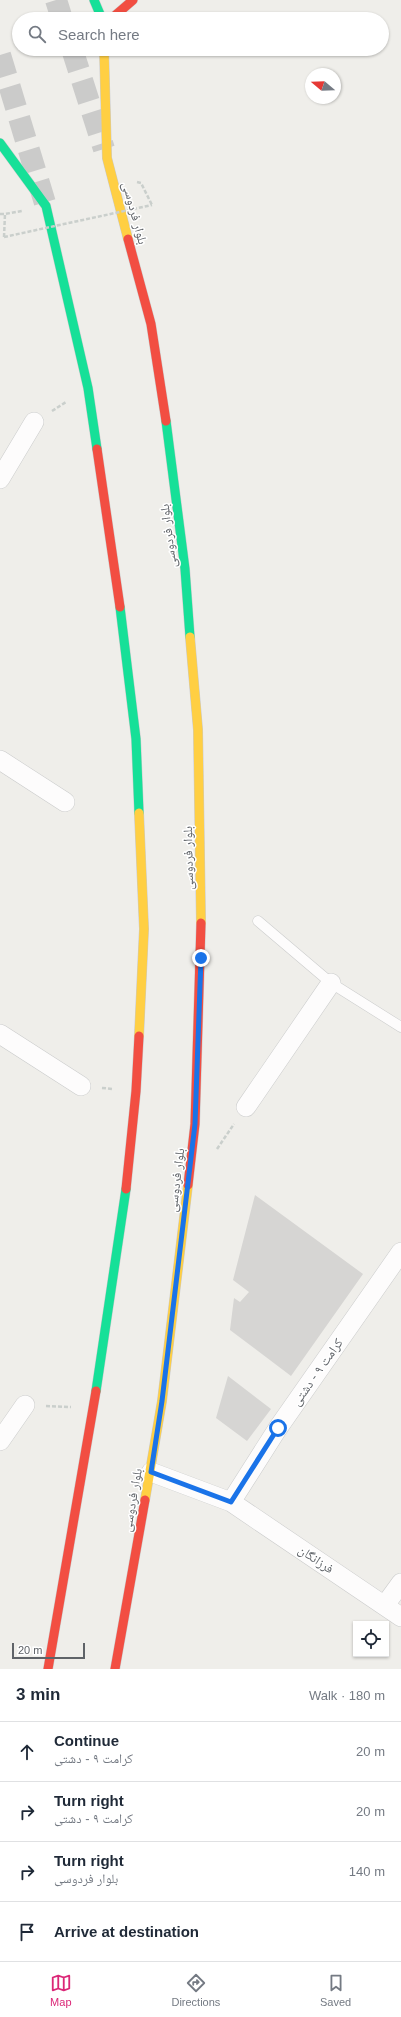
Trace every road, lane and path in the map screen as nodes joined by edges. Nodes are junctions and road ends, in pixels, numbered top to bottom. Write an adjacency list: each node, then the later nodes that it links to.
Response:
1 (94, 0): 3 (main road)
2 (133, 0): 4 (main road)
3 (99, 12)
4 (119, 12)
5 (104, 56): 27 (main road, بلوار فردوسی)
6 (0, 143): 8 (main road)
7 (152, 205): 10 (path, bridge)
8 (46, 206): 10 (path); 11 (main road)
9 (0, 214): 10 (path)
10 (5, 214)
11 (88, 388): 12 (path); 21 (main road)
12 (34, 422): 13 (street)
13 (0, 479)
14 (0, 760): 15 (street)
15 (65, 802)
16 (258, 921): 17 (lane)
17 (332, 983): 18 (lane); 22 (street)
18 (401, 1027)
19 (0, 1034): 20 (street)
20 (81, 1086): 21 (path)
21 (136, 1091): 25 (main road)
22 (246, 1107)
23 (401, 1252): 28 (street, کرامت ۹ - دشتی)
24 (25, 1404): 25 (path); 26 (street)
25 (93, 1408): 32 (main road)
26 (0, 1441)
27 (151, 1472): 28 (street); 33 (main road, بلوار فردوسی)
28 (231, 1502): 30 (street, فرزانگان)
29 (401, 1583): 30 (street)
30 (385, 1605): 31 (street, فرزانگان)
31 (401, 1617)
32 (48, 1669)
33 (115, 1669)

